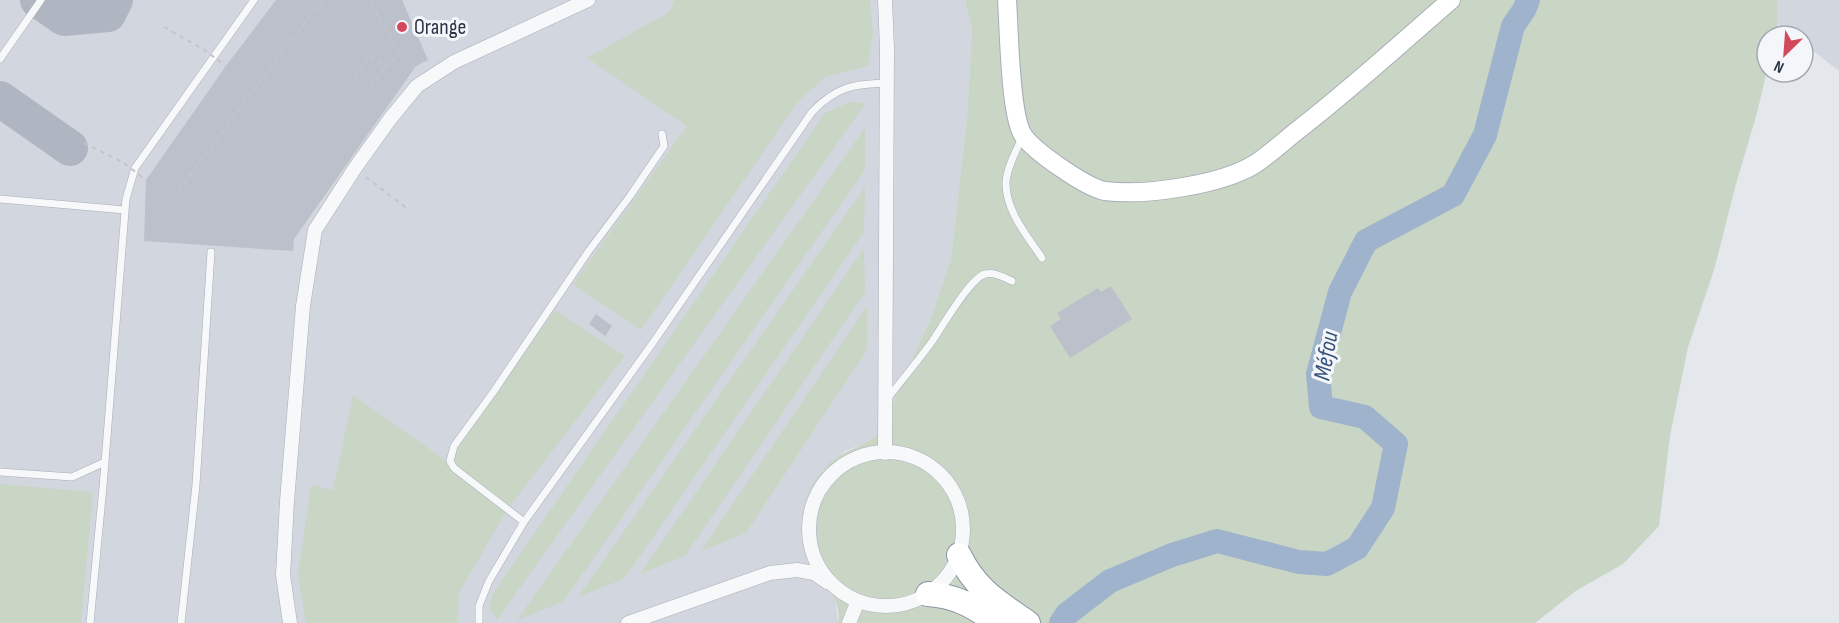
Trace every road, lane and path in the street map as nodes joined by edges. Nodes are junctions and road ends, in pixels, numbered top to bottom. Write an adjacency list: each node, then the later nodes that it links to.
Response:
1 (41, 0): 10 (lane)
2 (254, 0): 23 (lane)
3 (321, 0): 21 (path)
4 (369, 0): 12 (path)
5 (588, 0): 19 (street)
6 (885, 0): 14 (street)
7 (1008, 0): 17 (main road)
8 (1450, 0): 17 (main road)
9 (164, 27): 11 (path, bridge)
10 (0, 59)
11 (226, 66)
12 (385, 67): 13 (path); 15 (path)
13 (355, 78)
14 (886, 83): 28 (street); 32 (lane)
15 (370, 87)
16 (662, 134): 32 (lane)
17 (1023, 135): 26 (lane)
18 (84, 143): 20 (path, bridge)
19 (355, 168): 24 (path); 40 (street)
20 (146, 180)
21 (178, 191)
22 (0, 199): 23 (lane)
23 (125, 210): 30 (lane)
24 (409, 210)
25 (211, 252): 39 (lane)
26 (1042, 258)
27 (1011, 280): 28 (lane)
28 (886, 400): 29 (street)
29 (885, 453): 33 (street); 34 (street)
30 (105, 462): 31 (lane); 38 (lane)
31 (0, 472)
32 (524, 522): 41 (lane)
33 (959, 555): 35 (street); 37 (highway)
34 (833, 585): 36 (street); 42 (street)
35 (928, 594): 36 (street); 37 (highway)
36 (858, 601): 43 (street)
37 (990, 610): 44 (highway)
38 (90, 623)
39 (181, 623)
40 (290, 623)
41 (479, 623)
42 (628, 623)
43 (849, 623)
44 (1028, 623)

